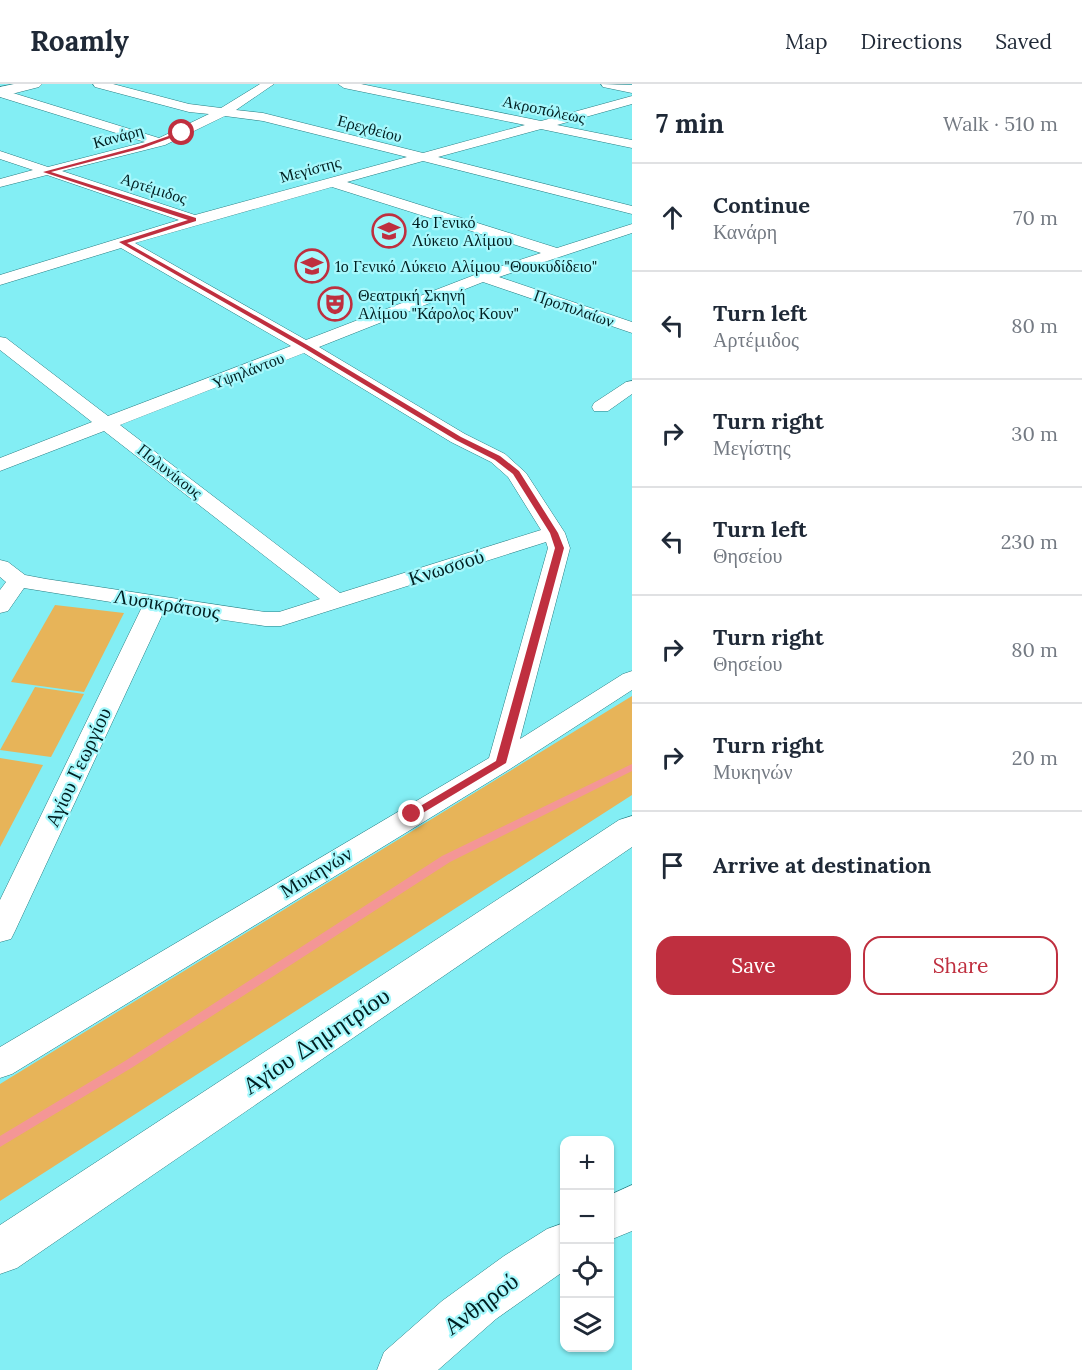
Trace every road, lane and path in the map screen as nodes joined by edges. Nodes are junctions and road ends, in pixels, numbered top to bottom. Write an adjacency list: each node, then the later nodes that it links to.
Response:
1 (34, 84): 7 (street)
2 (99, 84): 9 (street, Ερεχθείου)
3 (268, 84): 9 (street, Κανάρη)
4 (344, 84): 10 (street, Ακροπόλεως)
5 (607, 84): 6 (street)
6 (632, 89)
7 (0, 93): 11 (street)
8 (632, 100): 10 (street, Μεγίστης)
9 (224, 112): 11 (street, Κανάρη); 14 (street, Ερεχθείου)
10 (541, 125): 12 (street, Ακροπόλεως); 14 (street, Μεγίστης)
11 (160, 142): 15 (street, Κανάρη)
12 (632, 144)
13 (0, 156): 15 (street, Αρτέμιδος)
14 (419, 158): 16 (street, Μεγίστης); 18 (street, Ερεχθείου)
15 (45, 172): 17 (street, Κανάρη); 19 (street, Αρτέμιδος)
16 (332, 182): 19 (street, Μεγίστης); 22 (street)
17 (0, 183)
18 (632, 210)
19 (194, 220): 21 (street, Μεγίστης)
20 (632, 228): 22 (street, Υψηλάντου)
21 (122, 242): 24 (street, Μεγίστης); 27 (street)
22 (555, 252): 23 (street, Υψηλάντου)
23 (483, 277): 25 (street, Προπυλαίων); 27 (street, Υψηλάντου)
24 (0, 280)
25 (632, 328)
26 (0, 342): 30 (street, Πολυνίκους)
27 (306, 347): 30 (street, Υψηλάντου); 32 (street)
28 (632, 386): 29 (street)
29 (601, 406)
30 (110, 424): 31 (street, Υψηλάντου); 34 (street, Πολυνίκους)
31 (0, 465)
32 (554, 533): 34 (street, Κνωσσού); 38 (street)
33 (9, 574): 35 (street, Λυσικράτους); 36 (street)
34 (338, 602): 35 (street, Λυσικράτους)
35 (156, 603): 40 (street, Αγίου Γεωργίου)
36 (0, 606)
37 (632, 679): 38 (street, Μυκηνών)
38 (501, 763): 41 (street, Μυκηνών)
39 (632, 830): 45 (street, Αγίου Δημητρίου)
40 (0, 931)
41 (0, 1064)
42 (632, 1206): 43 (street)
43 (614, 1216)
44 (560, 1248): 46 (street, Ανθηρού)
45 (0, 1252)
46 (402, 1370)

